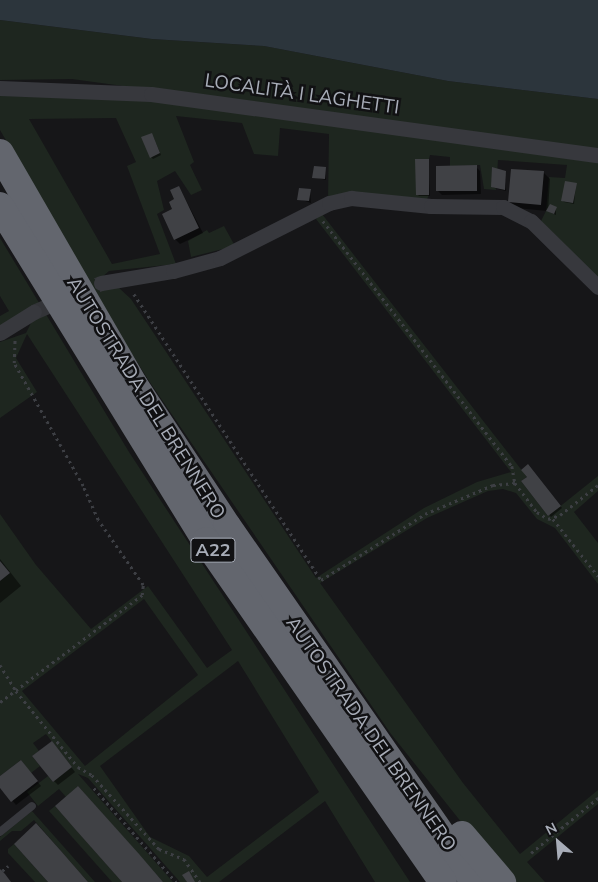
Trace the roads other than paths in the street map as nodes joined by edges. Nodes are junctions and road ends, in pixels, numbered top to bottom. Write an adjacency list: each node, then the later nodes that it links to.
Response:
1 (0, 88): 3 (street, LOCALITÀ I LAGHETTI)
2 (0, 153): 9 (highway, AUTOSTRADA DEL BRENNERO / A22)
3 (598, 155)
4 (0, 206): 12 (highway, AUTOSTRADA DEL BRENNERO / A22)
5 (101, 283): 6 (street)
6 (598, 287)
7 (34, 312): 8 (street)
8 (6, 330)
9 (331, 677): 13 (highway, AUTOSTRADA DEL BRENNERO / A22); 14 (highway)
10 (32, 806): 11 (lane)
11 (0, 832)
12 (443, 882)
13 (474, 882)
14 (502, 882)

